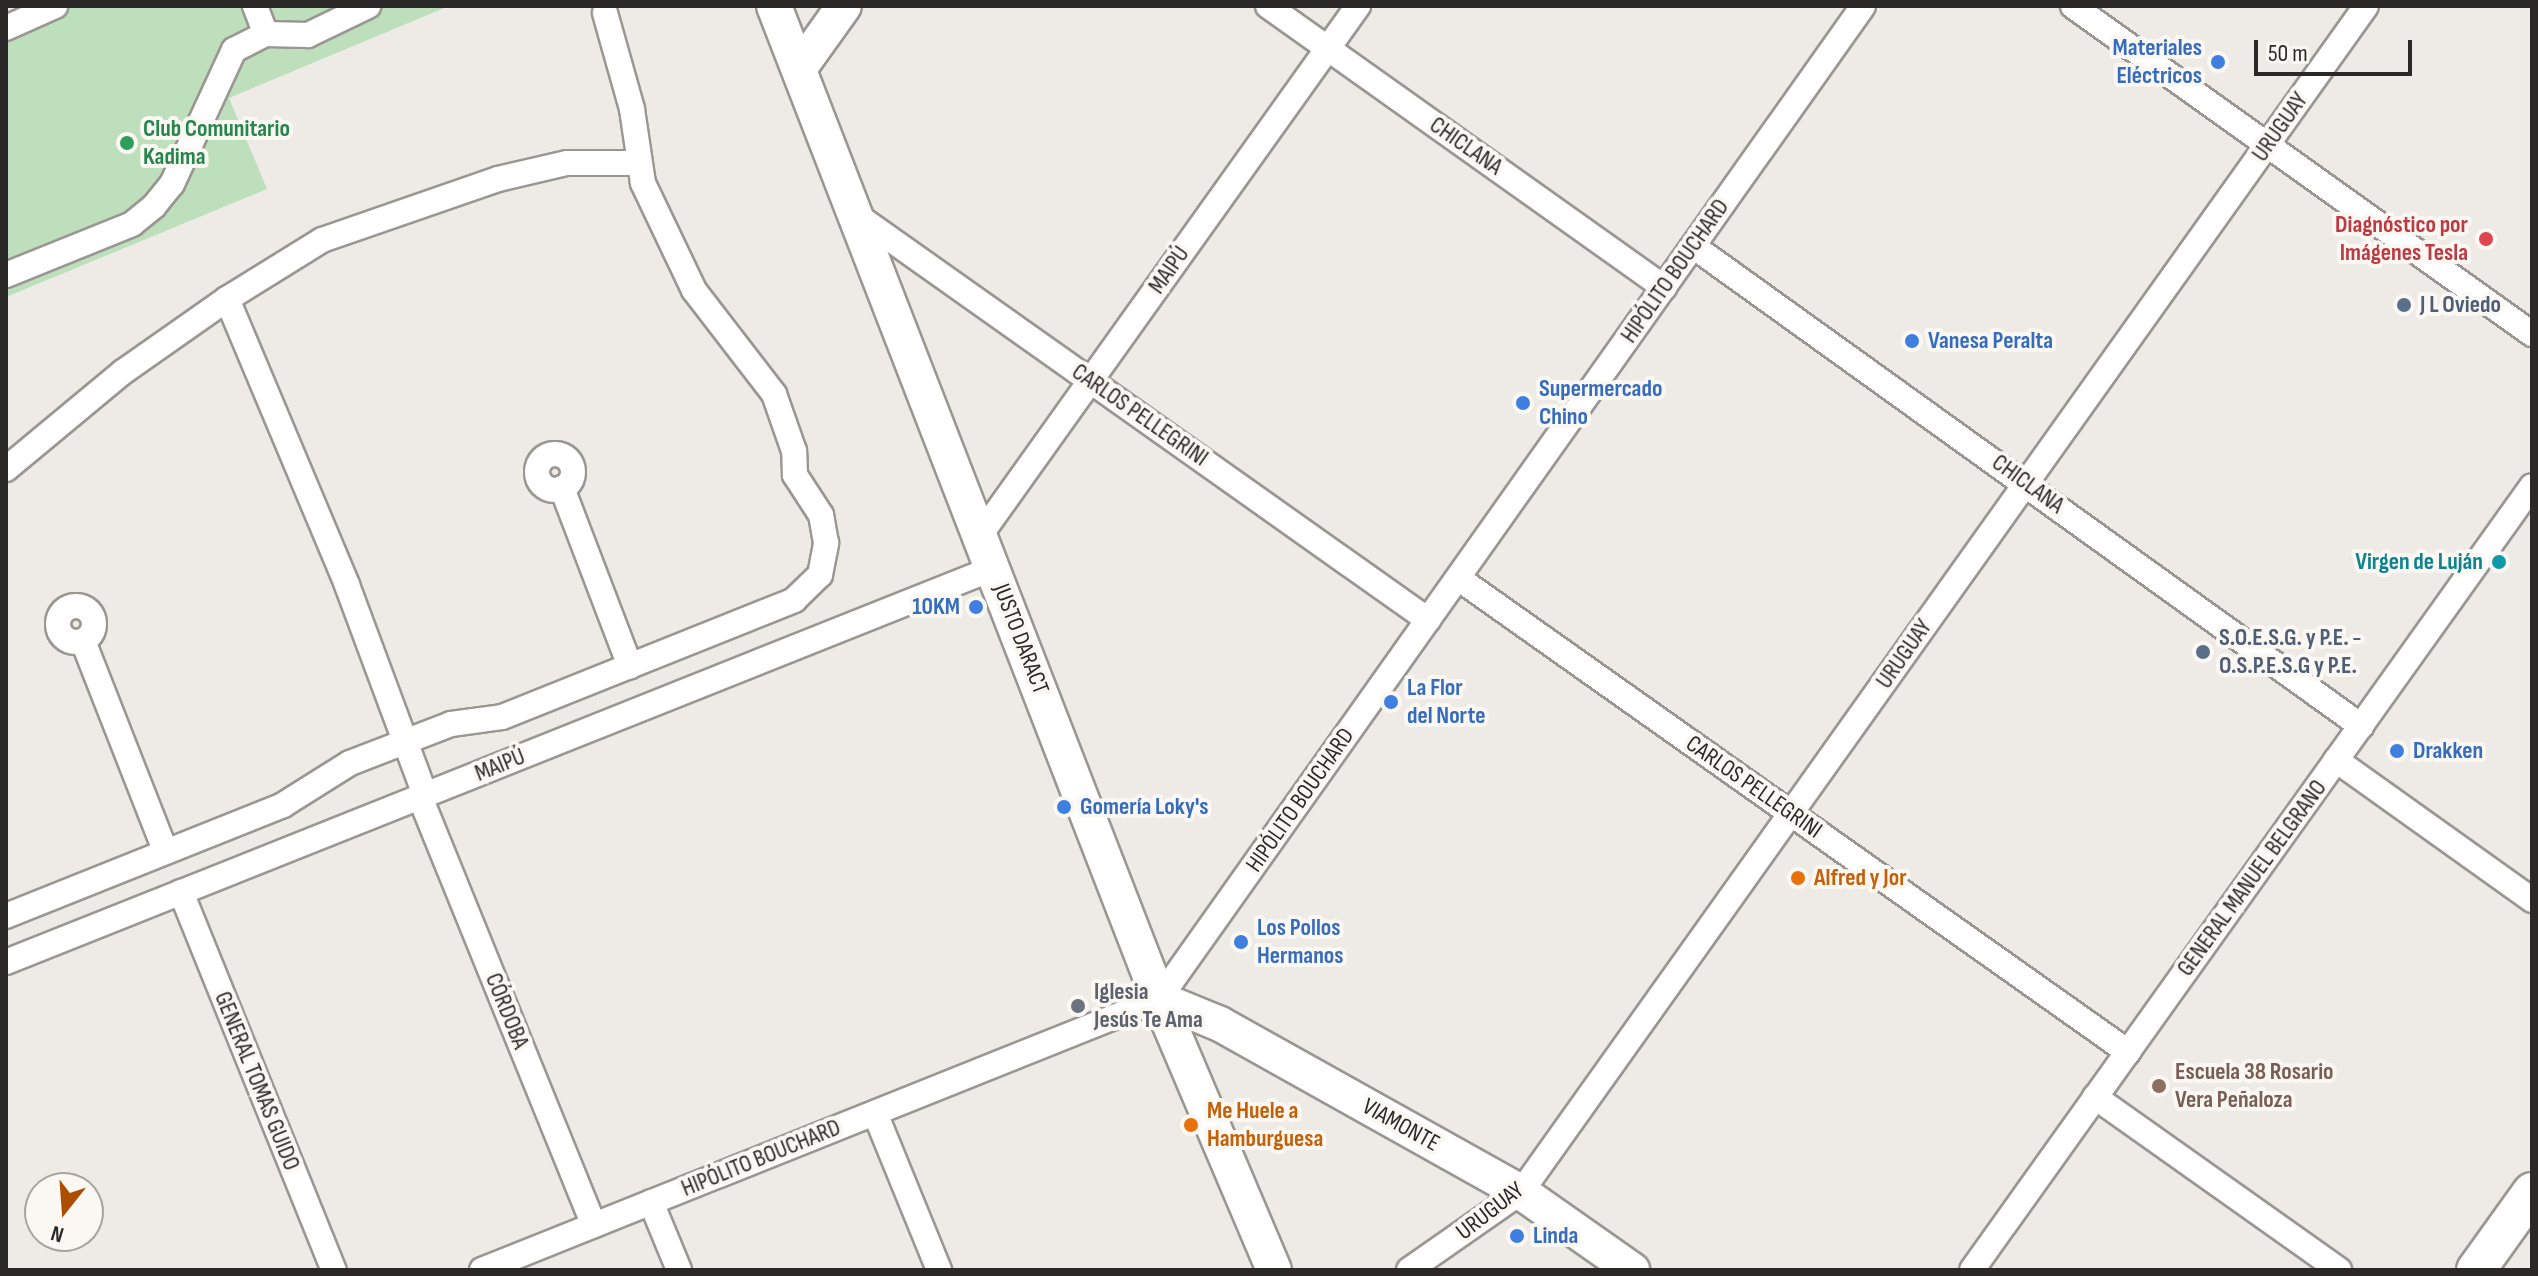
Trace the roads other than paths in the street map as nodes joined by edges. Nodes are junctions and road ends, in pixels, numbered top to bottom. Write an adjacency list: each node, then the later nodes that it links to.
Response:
1 (55, 6): 12 (street)
2 (255, 6): 13 (street)
3 (368, 6): 13 (street)
4 (774, 6): 15 (street, JUSTO DARACT)
5 (844, 6): 15 (street)
6 (1268, 6): 14 (street, CHICLANA)
7 (1358, 6): 14 (street, MAIPÚ)
8 (1863, 6): 19 (street, HIPÓLITO BOUCHARD)
9 (2073, 6): 16 (street)
10 (2366, 6): 16 (street, URUGUAY)
11 (601, 8): 17 (street)
12 (6, 28)
13 (266, 34): 20 (street)
14 (1328, 48): 21 (street, CHICLANA); 24 (street, MAIPÚ)
15 (799, 69): 18 (street, JUSTO DARACT)
16 (2267, 146): 23 (street); 26 (street, URUGUAY)
17 (637, 163): 22 (street); 34 (street)
18 (851, 211): 24 (street, CARLOS PELLEGRINI); 29 (street, JUSTO DARACT)
19 (1693, 246): 21 (street, HIPÓLITO BOUCHARD); 26 (street, CHICLANA)
20 (6, 275)
21 (1664, 287): 31 (street, HIPÓLITO BOUCHARD)
22 (227, 299): 25 (street); 36 (street, CÓRDOBA)
23 (2532, 334)
24 (1091, 380): 29 (street, MAIPÚ); 32 (street, CARLOS PELLEGRINI)
25 (6, 469)
26 (2026, 482): 35 (street, CHICLANA); 39 (street, URUGUAY)
27 (2532, 486): 35 (street, GENERAL MANUEL BELGRANO)
28 (562, 488): 34 (street)
29 (981, 534): 30 (street, JUSTO DARACT)
30 (994, 568): 38 (street, MAIPÚ); 45 (street, JUSTO DARACT)
31 (1458, 578): 32 (street, HIPÓLITO BOUCHARD); 39 (street, CARLOS PELLEGRINI)
32 (1428, 620): 45 (street, HIPÓLITO BOUCHARD)
33 (83, 641): 40 (street)
34 (630, 666): 36 (street)
35 (2361, 726): 37 (street, GENERAL MANUEL BELGRANO)
36 (405, 742): 38 (street, CÓRDOBA); 40 (street)
37 (2336, 760): 42 (street); 46 (street, GENERAL MANUEL BELGRANO)
38 (422, 796): 41 (street, MAIPÚ); 52 (street, CÓRDOBA)
39 (1790, 813): 46 (street, CARLOS PELLEGRINI); 49 (street, URUGUAY)
40 (165, 850): 43 (street)
41 (181, 892): 44 (street, MAIPÚ); 53 (street, GENERAL TOMAS GUIDO)
42 (2532, 900)
43 (6, 916)
44 (6, 962)
45 (1159, 999): 48 (street, HIPÓLITO BOUCHARD); 49 (street, VIAMONTE); 57 (street, JUSTO DARACT)
46 (2128, 1052): 47 (street, GENERAL MANUEL BELGRANO)
47 (2095, 1097): 60 (street, GENERAL MANUEL BELGRANO); 61 (street)
48 (875, 1113): 51 (street, HIPÓLITO BOUCHARD); 56 (street)
49 (1521, 1192): 58 (street, URUGUAY); 59 (street, VIAMONTE)
50 (2532, 1192): 62 (main road)
51 (651, 1202): 52 (street, HIPÓLITO BOUCHARD); 55 (street)
52 (594, 1225): 54 (street, HIPÓLITO BOUCHARD)
53 (334, 1270)
54 (482, 1270)
55 (679, 1270)
56 (939, 1270)
57 (1274, 1270)
58 (1409, 1270)
59 (1632, 1270)
60 (1972, 1270)
61 (2339, 1270)
62 (2476, 1270)

